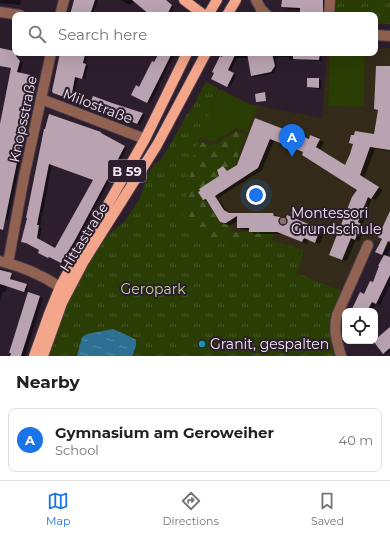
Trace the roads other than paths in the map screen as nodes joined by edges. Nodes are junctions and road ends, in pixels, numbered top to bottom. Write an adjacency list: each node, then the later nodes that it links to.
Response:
1 (64, 0): 8 (street)
2 (184, 0): 9 (main road)
3 (218, 0): 10 (main road)
4 (236, 0): 11 (main road)
5 (256, 0): 12 (street)
6 (330, 0): 13 (street)
7 (0, 12): 14 (street)
8 (61, 12)
9 (200, 12)
10 (210, 12)
11 (229, 12)
12 (264, 12)
13 (329, 12)
14 (12, 14)
15 (378, 35): 16 (street)
16 (390, 36)
17 (50, 56): 20 (street, Knopsstraße)
18 (186, 56): 21 (main road, Hittastraße / B 59)
19 (204, 56): 26 (main road, Hittastraße / B 59)
20 (41, 99): 21 (street, Milostraße); 23 (street, Knopsstraße)
21 (145, 139): 24 (main road, Hittastraße / B 59)
22 (368, 245): 27 (street)
23 (4, 262): 24 (street)
24 (60, 287): 25 (main road, Hittastraße / B 59)
25 (34, 356)
26 (43, 356)
27 (341, 356)

